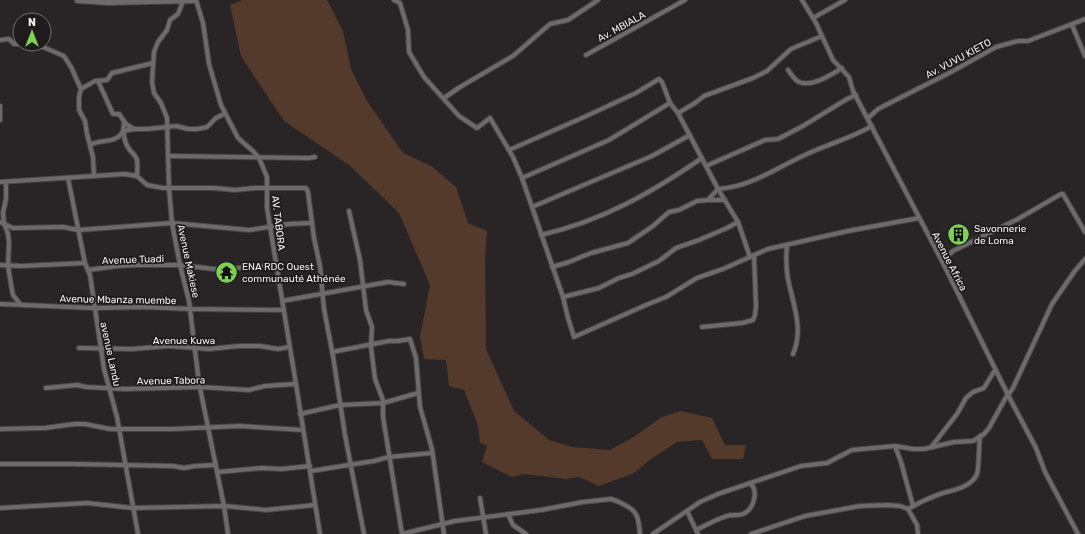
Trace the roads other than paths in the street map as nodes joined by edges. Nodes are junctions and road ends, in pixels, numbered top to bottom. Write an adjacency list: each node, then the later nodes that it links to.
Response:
1 (78, 0): 8 (street)
2 (196, 0): 8 (street); 28 (street, AV. TABORA)
3 (394, 0): 24 (street)
4 (598, 0): 24 (street)
5 (685, 0): 16 (street, Av. MBIALA)
6 (802, 0): 9 (street, Avenue Africa)
7 (845, 0): 9 (street)
8 (183, 1): 18 (street, Avenue Makiese)
9 (813, 18): 12 (street, Avenue Africa)
10 (1085, 19): 11 (street, Av. VUVU KIETO)
11 (1072, 24): 17 (street); 29 (street, Av. VUVU KIETO)
12 (822, 36): 19 (street, Avenue Africa); 27 (street)
13 (0, 40): 14 (street)
14 (12, 42)
15 (52, 51): 22 (street)
16 (586, 55)
17 (1085, 56)
18 (153, 63): 21 (street); 33 (street, Avenue Makiese)
19 (842, 68): 20 (street); 23 (street, Avenue Africa)
20 (788, 70)
21 (98, 81): 22 (street); 31 (street)
22 (81, 89): 37 (street)
23 (856, 95): 29 (street, Avenue Africa); 43 (street)
24 (444, 98): 38 (street)
25 (670, 102): 27 (street); 38 (street); 47 (street)
26 (0, 106): 30 (street)
27 (678, 113): 36 (street)
28 (224, 114): 33 (street); 41 (street, AV. TABORA)
29 (868, 118): 32 (street, Avenue Africa)
30 (0, 120)
31 (124, 121): 34 (street); 35 (street)
32 (872, 126): 52 (street); 57 (street, Avenue Africa)
33 (167, 128): 34 (street); 39 (street, Avenue Makiese)
34 (134, 129): 35 (street)
35 (123, 131): 37 (street); 45 (street)
36 (690, 135): 42 (street); 55 (street)
37 (90, 145): 44 (street)
38 (509, 150): 47 (street)
39 (168, 156): 41 (street); 50 (street, Avenue Makiese)
40 (315, 157): 41 (street)
41 (259, 158): 51 (street, AV. TABORA)
42 (702, 158): 43 (street); 65 (street)
43 (706, 166): 52 (street)
44 (94, 176): 45 (street); 46 (street)
45 (137, 176): 50 (street)
46 (68, 178): 49 (street); 63 (street, avenue Landu)
47 (522, 178): 55 (street)
48 (0, 182): 49 (street)
49 (6, 182): 59 (street)
50 (169, 188): 51 (street); 60 (street, Avenue Makiese)
51 (266, 188): 61 (street); 62 (street, AV. TABORA)
52 (718, 189): 53 (street); 54 (street)
53 (708, 200): 54 (street); 75 (street)
54 (725, 200): 58 (street)
55 (532, 207): 65 (street)
56 (349, 211): 78 (street)
57 (919, 218): 66 (street); 69 (street, Avenue Africa)
58 (738, 222): 67 (street); 80 (street)
59 (2, 223): 63 (street); 72 (street)
60 (172, 223): 62 (street); 63 (street); 73 (street, Avenue Makiese)
61 (312, 223): 62 (street); 79 (street)
62 (270, 227): 74 (street, AV. TABORA)
63 (78, 230): 70 (street, avenue Landu)
64 (1085, 232): 69 (street)
65 (541, 235): 75 (street)
66 (787, 245): 67 (street); 94 (street)
67 (752, 256): 80 (street); 87 (street)
68 (1085, 259): 101 (street)
69 (942, 261): 95 (street, Avenue Africa)
70 (85, 263): 72 (street); 76 (street, avenue Landu)
71 (0, 265): 72 (street)
72 (8, 266): 83 (street)
73 (180, 266): 74 (street, Avenue Tuadi); 76 (street, Avenue Tuadi); 85 (street, Avenue Makiese)
74 (277, 266): 81 (street, AV. TABORA)
75 (552, 267): 80 (street)
76 (88, 270): 84 (street, avenue Landu)
77 (404, 284): 78 (street)
78 (363, 286): 79 (street); 88 (street)
79 (322, 293): 81 (street); 93 (street)
80 (563, 297)
81 (282, 300): 86 (street, AV. TABORA)
82 (0, 304): 83 (street, Avenue Mbanza muembe)
83 (20, 304): 84 (street, Avenue Mbanza muembe)
84 (94, 308): 85 (street, Avenue Mbanza muembe); 89 (street, avenue Landu)
85 (190, 309): 86 (street, Avenue Mbanza muembe); 92 (street, Avenue Makiese)
86 (284, 310): 90 (street, AV. TABORA)
87 (702, 326)
88 (371, 345): 93 (street); 100 (street); 102 (street)
89 (100, 347): 91 (street, Avenue Kuwa); 92 (street, Avenue Kuwa); 99 (street, avenue Landu)
90 (289, 347): 92 (street, Avenue Kuwa); 96 (street, AV. TABORA)
91 (79, 348)
92 (195, 349): 97 (street, Avenue Makiese)
93 (332, 352): 103 (street)
94 (793, 354)
95 (995, 370): 101 (street, Avenue Africa); 111 (street)
96 (295, 384): 97 (street, Avenue Tabora); 104 (street, AV. TABORA)
97 (200, 387): 99 (street, Avenue Tabora); 105 (street, Avenue Makiese)
98 (46, 388): 99 (street, Avenue Tabora)
99 (110, 388): 107 (street, avenue Landu)
100 (418, 393): 102 (street); 112 (street)
101 (1008, 396): 109 (street); 144 (street, Avenue Africa)
102 (383, 403): 103 (street); 113 (street)
103 (340, 406): 104 (street); 115 (street)
104 (300, 414): 108 (street, AV. TABORA)
105 (208, 428): 107 (street); 108 (street); 117 (street, Avenue Makiese)
106 (0, 429): 107 (street)
107 (119, 429): 116 (street, avenue Landu)
108 (303, 430): 118 (street, AV. TABORA)
109 (980, 436): 111 (street); 126 (street)
110 (895, 446): 111 (street); 120 (street); 126 (street)
111 (924, 449)
112 (432, 453): 113 (street); 130 (street)
113 (389, 457): 115 (street); 136 (street)
114 (0, 464): 116 (street)
115 (351, 464): 118 (street); 135 (street)
116 (125, 465): 117 (street); 125 (street, avenue Landu)
117 (216, 465): 119 (street, Avenue Makiese)
118 (310, 468): 119 (street); 122 (street, AV. TABORA)
119 (218, 472): 123 (street, Avenue Makiese)
120 (750, 483): 127 (street); 131 (street)
121 (480, 498): 129 (street)
122 (315, 505): 123 (street); 134 (street, AV. TABORA)
123 (224, 506): 125 (street); 133 (street, Avenue Makiese)
124 (0, 508): 125 (street)
125 (133, 508): 132 (street, avenue Landu)
126 (910, 508): 142 (street); 143 (street)
127 (687, 512): 131 (street); 141 (street)
128 (508, 514): 129 (street); 139 (street); 140 (street)
129 (483, 518): 130 (street); 138 (street)
130 (443, 524): 136 (street); 137 (street)
131 (697, 532)
132 (138, 534)
133 (228, 534)
134 (320, 534)
135 (364, 534)
136 (402, 534)
137 (444, 534)
138 (486, 534)
139 (526, 534)
140 (640, 534)
141 (653, 534)
142 (751, 534)
143 (918, 534)
144 (1078, 534)

